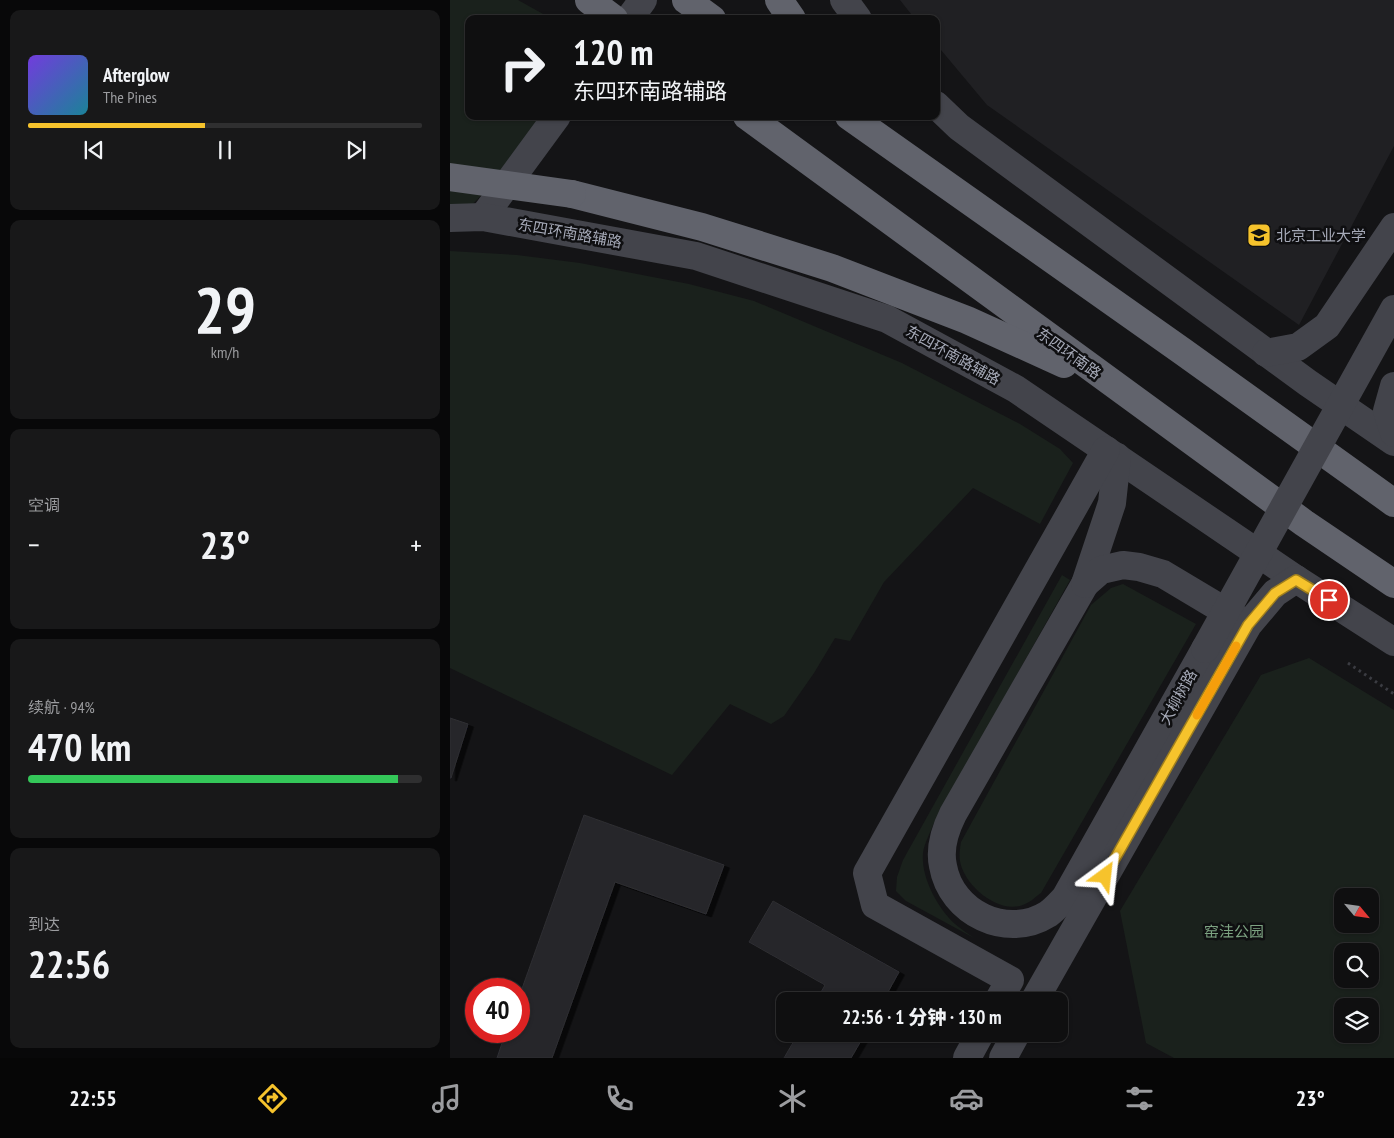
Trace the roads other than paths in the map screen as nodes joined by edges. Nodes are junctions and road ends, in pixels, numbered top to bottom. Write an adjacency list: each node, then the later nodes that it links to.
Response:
1 (643, 0): 4 (street)
2 (780, 0): 5 (highway)
3 (844, 0): 6 (street)
4 (632, 15)
5 (789, 15)
6 (855, 15)
7 (940, 109): 18 (street)
8 (554, 120): 14 (street)
9 (752, 120): 20 (highway, 东四环南路)
10 (854, 120): 12 (highway)
11 (870, 120): 12 (highway)
12 (886, 143): 24 (highway)
13 (450, 177): 20 (highway, bridge)
14 (483, 217): 15 (street, 东四环南路辅路); 23 (street, 东四环南路辅路)
15 (450, 218)
16 (1394, 227): 18 (street)
17 (1394, 309): 26 (street, 大柳树路, bridge)
18 (1266, 352): 22 (street)
19 (1394, 386): 21 (street)
20 (1116, 388): 27 (highway, 东四环南路)
21 (1394, 433)
22 (1394, 442)
23 (1112, 454): 25 (street, 东四环南路辅路); 26 (street); 30 (street)
24 (1394, 503)
25 (1296, 580): 28 (street, 大柳树路); 29 (street, 东四环南路辅路)
26 (1085, 584): 28 (street)
27 (1394, 584)
28 (1248, 625): 31 (street, 大柳树路)
29 (1394, 642)
30 (1004, 990)
31 (1039, 992)
32 (976, 1042): 34 (street)
33 (1012, 1042): 35 (street)
34 (967, 1058)
35 (1003, 1058)

